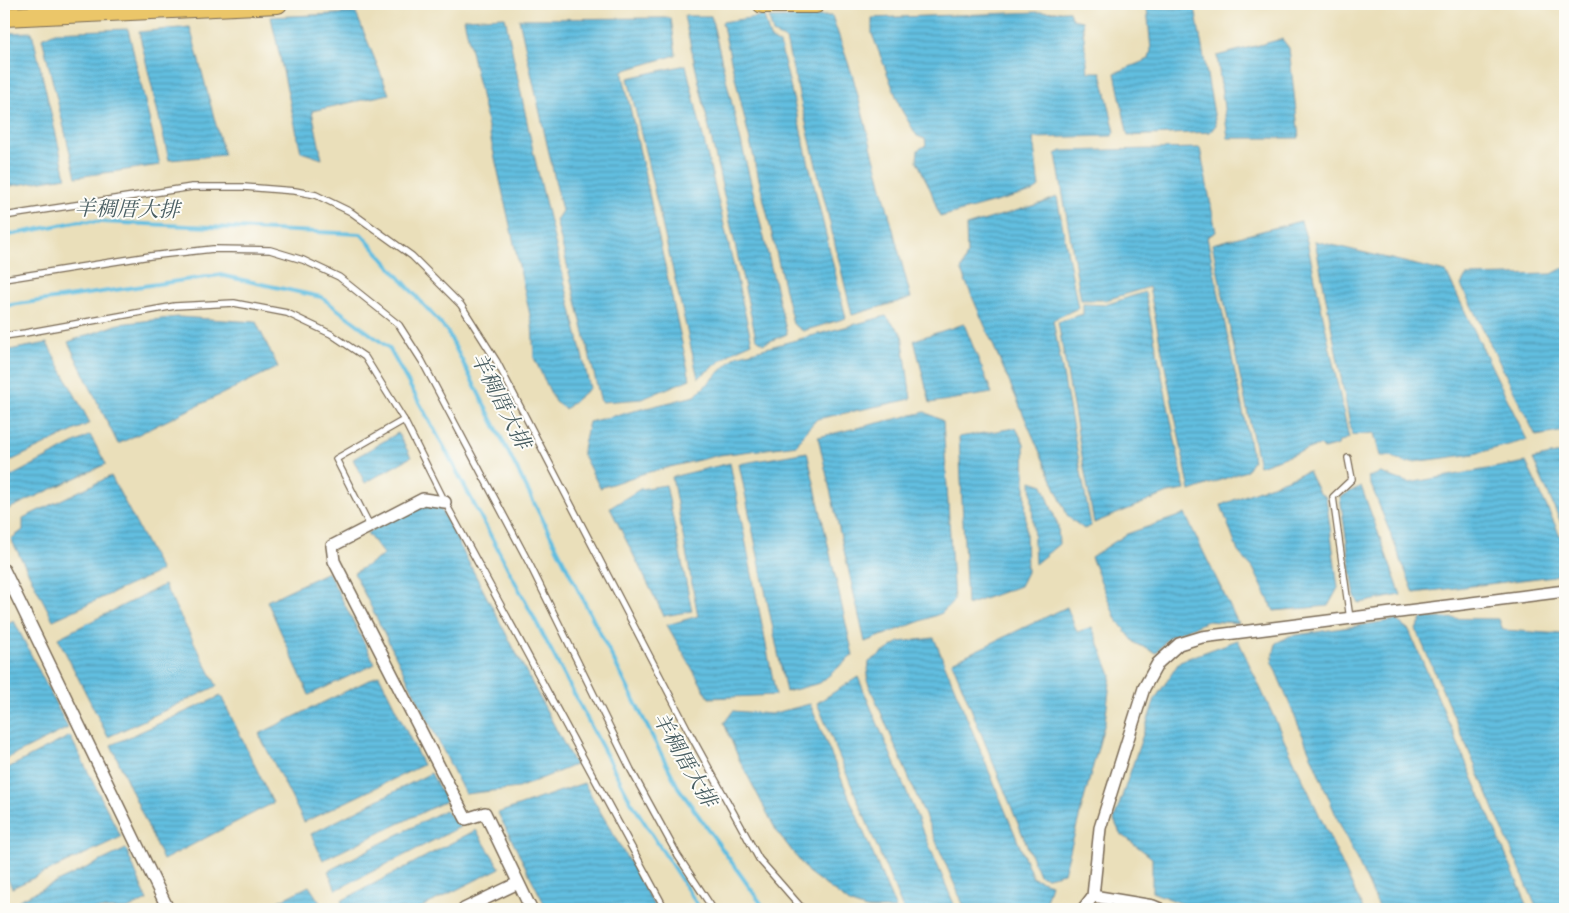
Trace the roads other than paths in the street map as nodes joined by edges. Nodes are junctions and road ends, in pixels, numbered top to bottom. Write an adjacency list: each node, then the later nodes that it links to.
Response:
1 (278, 4): 4 (main road)
2 (762, 4): 3 (main road)
3 (816, 4)
4 (4, 17)
5 (4, 216): 22 (lane)
6 (4, 278): 21 (lane)
7 (4, 336): 8 (lane)
8 (404, 420): 10 (lane); 11 (lane)
9 (1348, 458): 14 (lane)
10 (445, 502): 11 (street); 20 (lane)
11 (370, 526): 15 (street)
12 (4, 570): 17 (street)
13 (1565, 591): 14 (street)
14 (1350, 618): 16 (street)
15 (518, 883): 18 (street); 19 (street)
16 (1093, 896): 23 (street); 24 (street)
17 (168, 909)
18 (464, 909)
19 (531, 909)
20 (665, 909)
21 (713, 909)
22 (806, 909)
23 (1083, 909)
24 (1160, 909)

